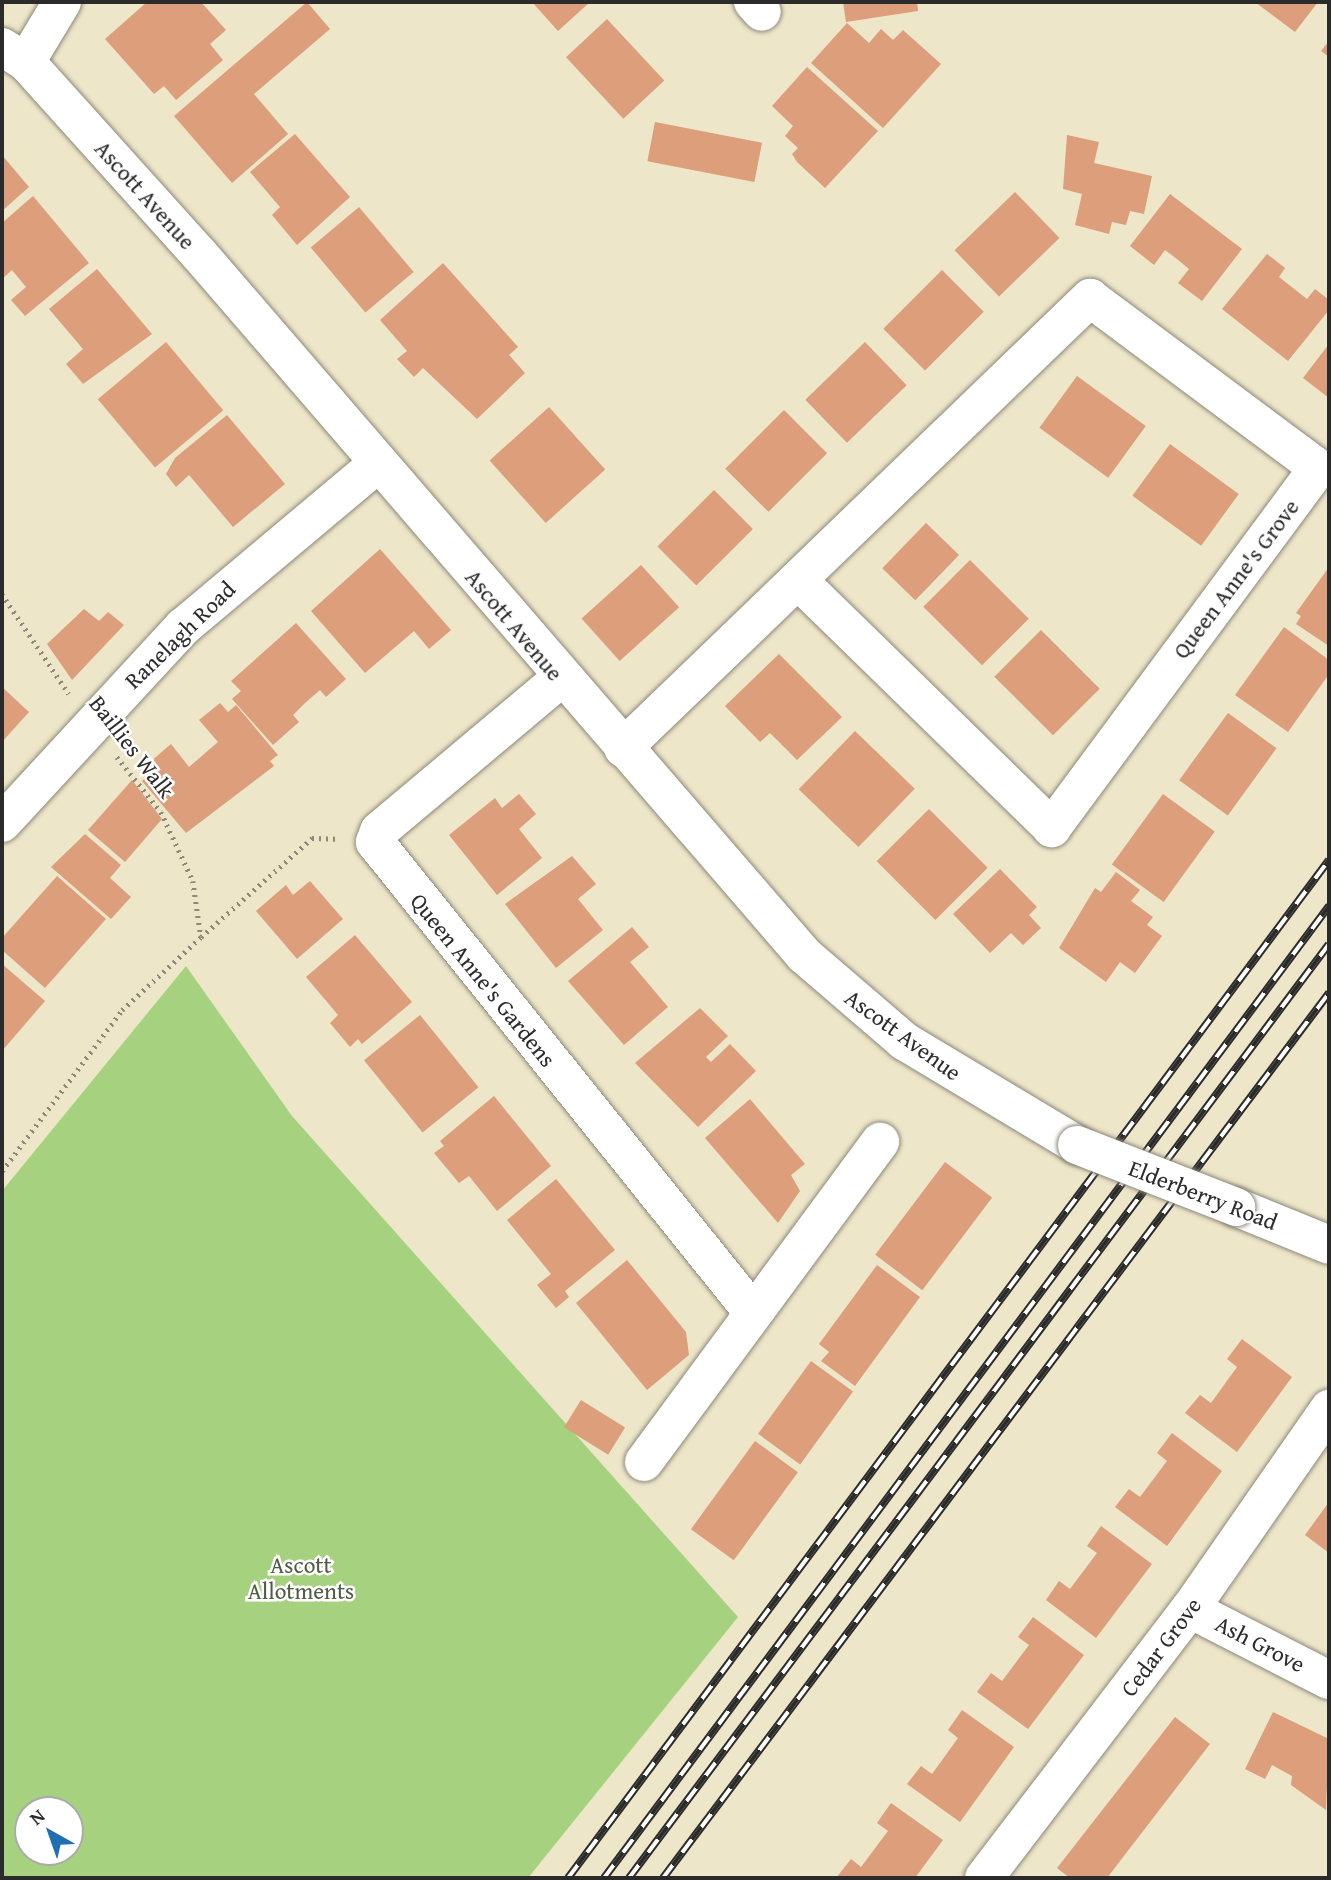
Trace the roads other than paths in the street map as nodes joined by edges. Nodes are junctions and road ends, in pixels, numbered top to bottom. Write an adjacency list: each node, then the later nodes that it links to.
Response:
1 (62, 2): 2 (street)
2 (14, 55): 3 (street, Ascott Avenue)
3 (376, 465): 5 (street, Ascott Avenue); 7 (street, Ranelagh Road)
4 (801, 583): 4 (street, Queen Anne's Grove); 6 (street, Queen Anne's Grove)
5 (560, 679): 6 (street, Ascott Avenue); 11 (street, Queen Anne's Gardens)
6 (623, 748): 9 (street, Ascott Avenue)
7 (2, 823)
8 (880, 1142): 11 (street)
9 (1077, 1145): 10 (street, Elderberry Road, bridge)
10 (1329, 1245)
11 (751, 1310): 13 (street)
12 (1329, 1409): 14 (street, Cedar Grove)
13 (644, 1462)
14 (1190, 1609): 15 (street, Ash Grove); 16 (street, Cedar Grove)
15 (1329, 1680)
16 (984, 1878)

